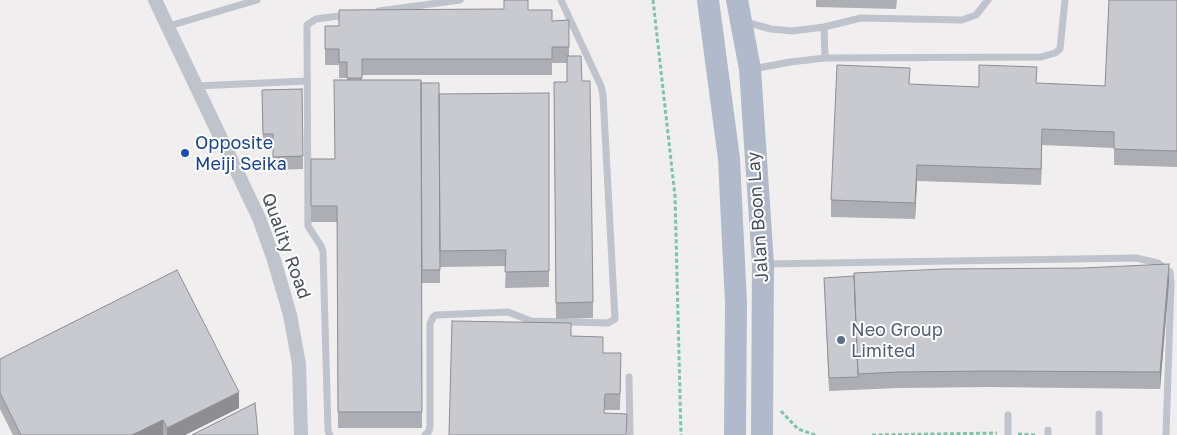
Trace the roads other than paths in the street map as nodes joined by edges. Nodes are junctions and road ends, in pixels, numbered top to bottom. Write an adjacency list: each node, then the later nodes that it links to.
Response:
1 (155, 0): 11 (street, Quality Road)
2 (257, 0): 11 (lane)
3 (460, 0): 8 (lane)
4 (561, 0): 24 (lane)
5 (708, 0): 26 (main road, Jalan Boon Lay)
6 (988, 0): 12 (lane)
7 (1065, 0): 13 (lane)
8 (374, 11)
9 (740, 11): 12 (lane); 14 (main road, Jalan Boon Lay)
10 (354, 14): 15 (lane)
11 (169, 26): 16 (street, Quality Road)
12 (824, 27): 13 (lane)
13 (825, 58): 14 (lane)
14 (750, 69): 17 (main road, Jalan Boon Lay)
15 (307, 81): 16 (lane); 23 (lane)
16 (196, 86): 22 (street, Quality Road)
17 (763, 264): 27 (main road, Jalan Boon Lay); 29 (lane)
18 (630, 377): 25 (lane)
19 (1099, 414): 28 (lane)
20 (1008, 415): 21 (lane)
21 (1008, 434)
22 (301, 435)
23 (330, 435)
24 (425, 435)
25 (630, 435)
26 (735, 435)
27 (762, 435)
28 (1099, 435)
29 (1166, 435)

